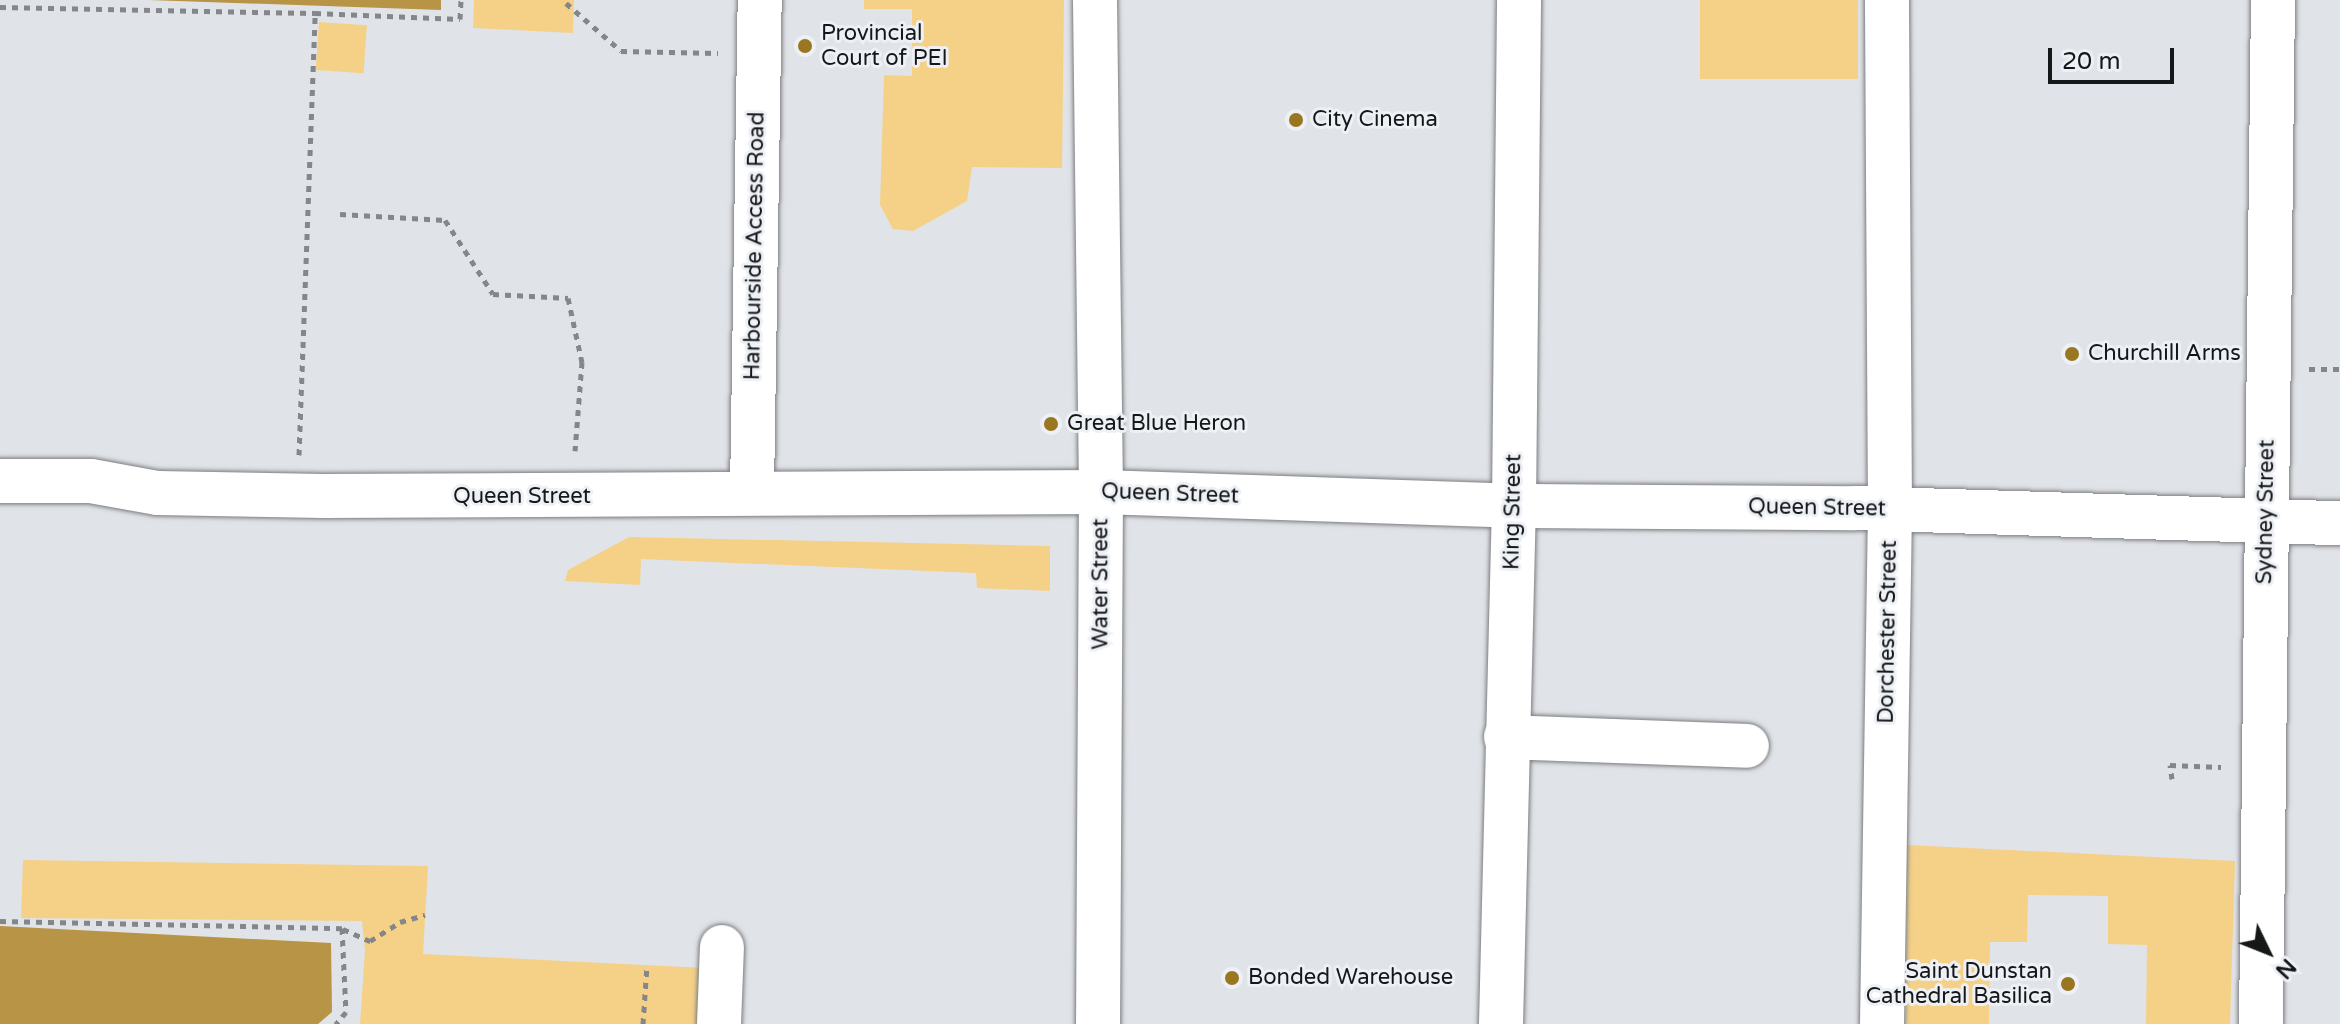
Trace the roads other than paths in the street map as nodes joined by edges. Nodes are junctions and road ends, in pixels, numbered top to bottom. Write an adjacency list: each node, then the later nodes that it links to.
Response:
1 (760, 0): 7 (street, Harbourside Access Road)
2 (1095, 0): 8 (street, Water Street)
3 (1519, 0): 9 (street, King Street)
4 (1887, 0): 10 (street, Dorchester Street)
5 (2273, 0): 11 (street, Sydney Street)
6 (0, 481): 7 (street, Queen Street)
7 (752, 491): 8 (street, Queen Street)
8 (1101, 492): 9 (street, Queen Street); 17 (street, Water Street)
9 (1514, 505): 10 (street, Queen Street); 13 (street, King Street)
10 (1890, 509): 11 (street, Queen Street); 19 (street, Dorchester Street)
11 (2266, 523): 12 (street, Queen Street); 20 (street, Sydney Street)
12 (2340, 523)
13 (1506, 737): 14 (street); 18 (street, King Street)
14 (1747, 746)
15 (722, 947): 16 (street)
16 (719, 1024)
17 (1098, 1024)
18 (1501, 1024)
19 (1882, 1024)
20 (2261, 1024)

